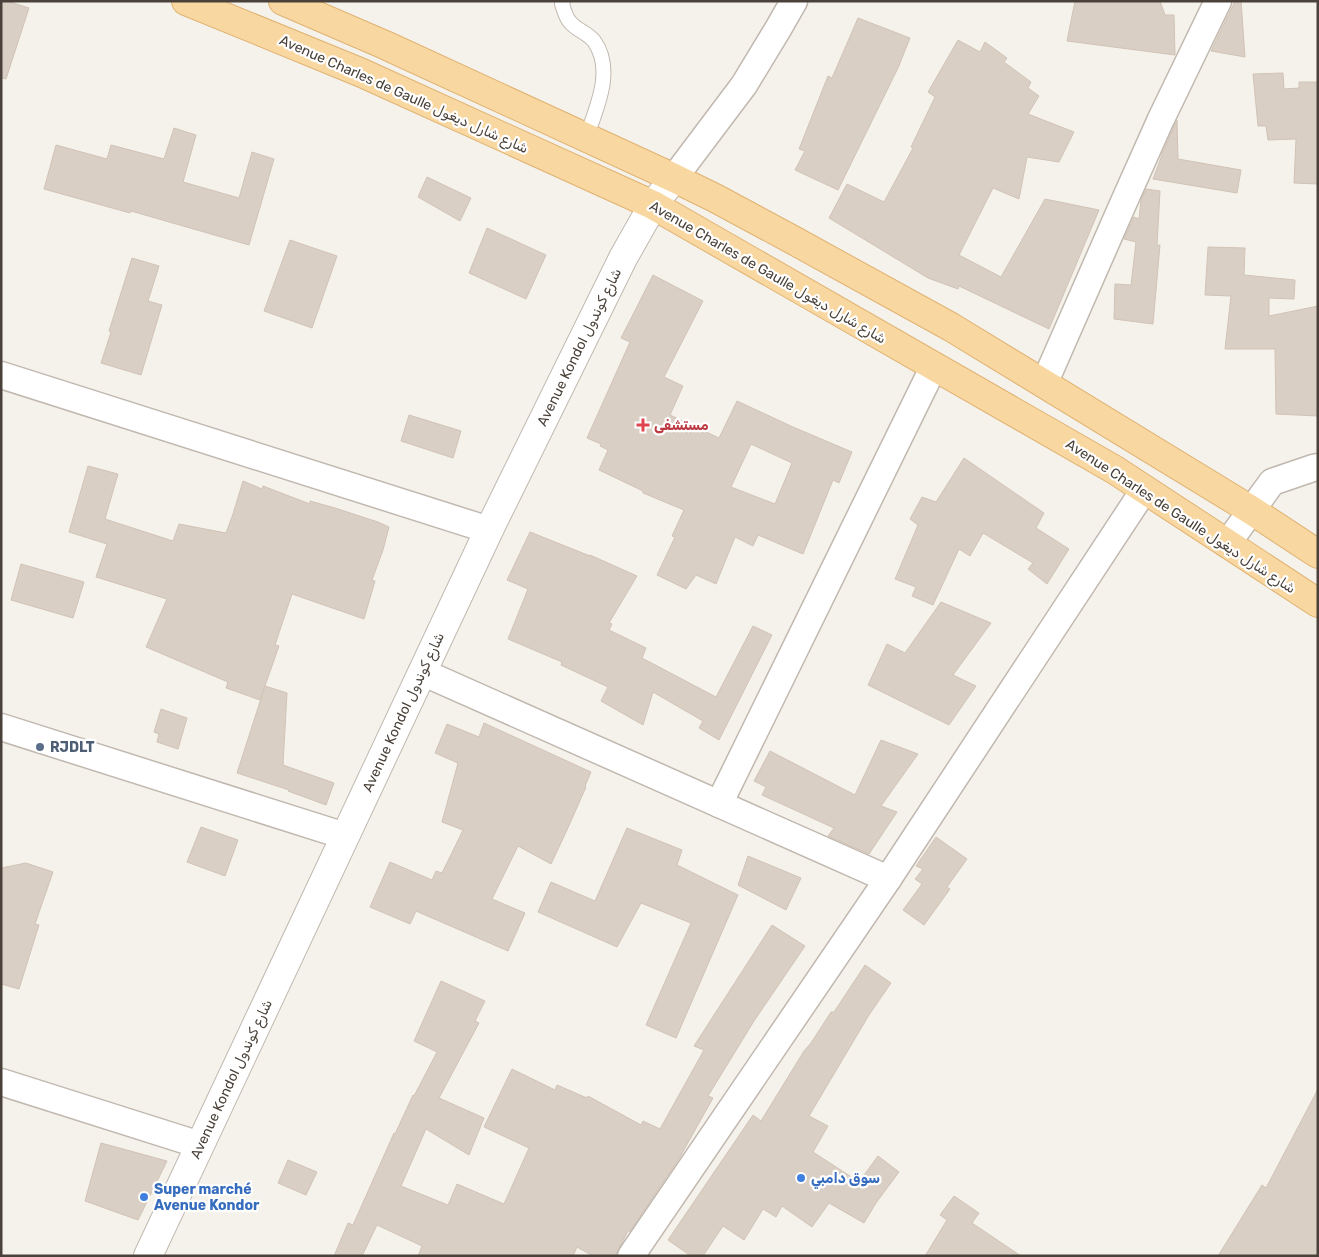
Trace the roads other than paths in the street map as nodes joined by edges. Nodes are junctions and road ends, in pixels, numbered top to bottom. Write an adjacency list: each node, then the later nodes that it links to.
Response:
1 (186, 1): 8 (main road, Avenue Charles de Gaulle شارع شارل ديغول)
2 (283, 1): 6 (main road)
3 (563, 1): 6 (lane)
4 (794, 1): 7 (street)
5 (1218, 1): 11 (street)
6 (586, 138): 7 (main road)
7 (674, 178): 8 (street, Avenue Kondol شارع كوندول); 11 (main road)
8 (653, 205): 9 (main road, Avenue Charles de Gaulle شارع شارل ديغول); 15 (street, Avenue Kondol شارع كوندول)
9 (934, 366): 13 (main road, Avenue Charles de Gaulle شارع شارل ديغول); 21 (street)
10 (1, 374): 15 (street)
11 (1044, 384): 14 (main road)
12 (1318, 467): 14 (street)
13 (1144, 490): 16 (main road, Avenue Charles de Gaulle شارع شارل ديغول); 23 (street)
14 (1251, 510): 16 (street); 17 (main road)
15 (489, 530): 19 (street, Avenue Kondol شارع كوندول)
16 (1227, 544): 18 (main road, Avenue Charles de Gaulle شارع شارل ديغول)
17 (1318, 554)
18 (1318, 604)
19 (422, 672): 21 (street); 22 (street, Avenue Kondol شارع كوندول)
20 (1, 727): 22 (street)
21 (719, 804): 23 (street)
22 (345, 836): 25 (street, Avenue Kondol شارع كوندول)
23 (888, 879): 27 (street)
24 (1, 1082): 25 (street)
25 (200, 1145): 26 (street, Avenue Kondol شارع كوندول)
26 (148, 1256)
27 (631, 1256)

